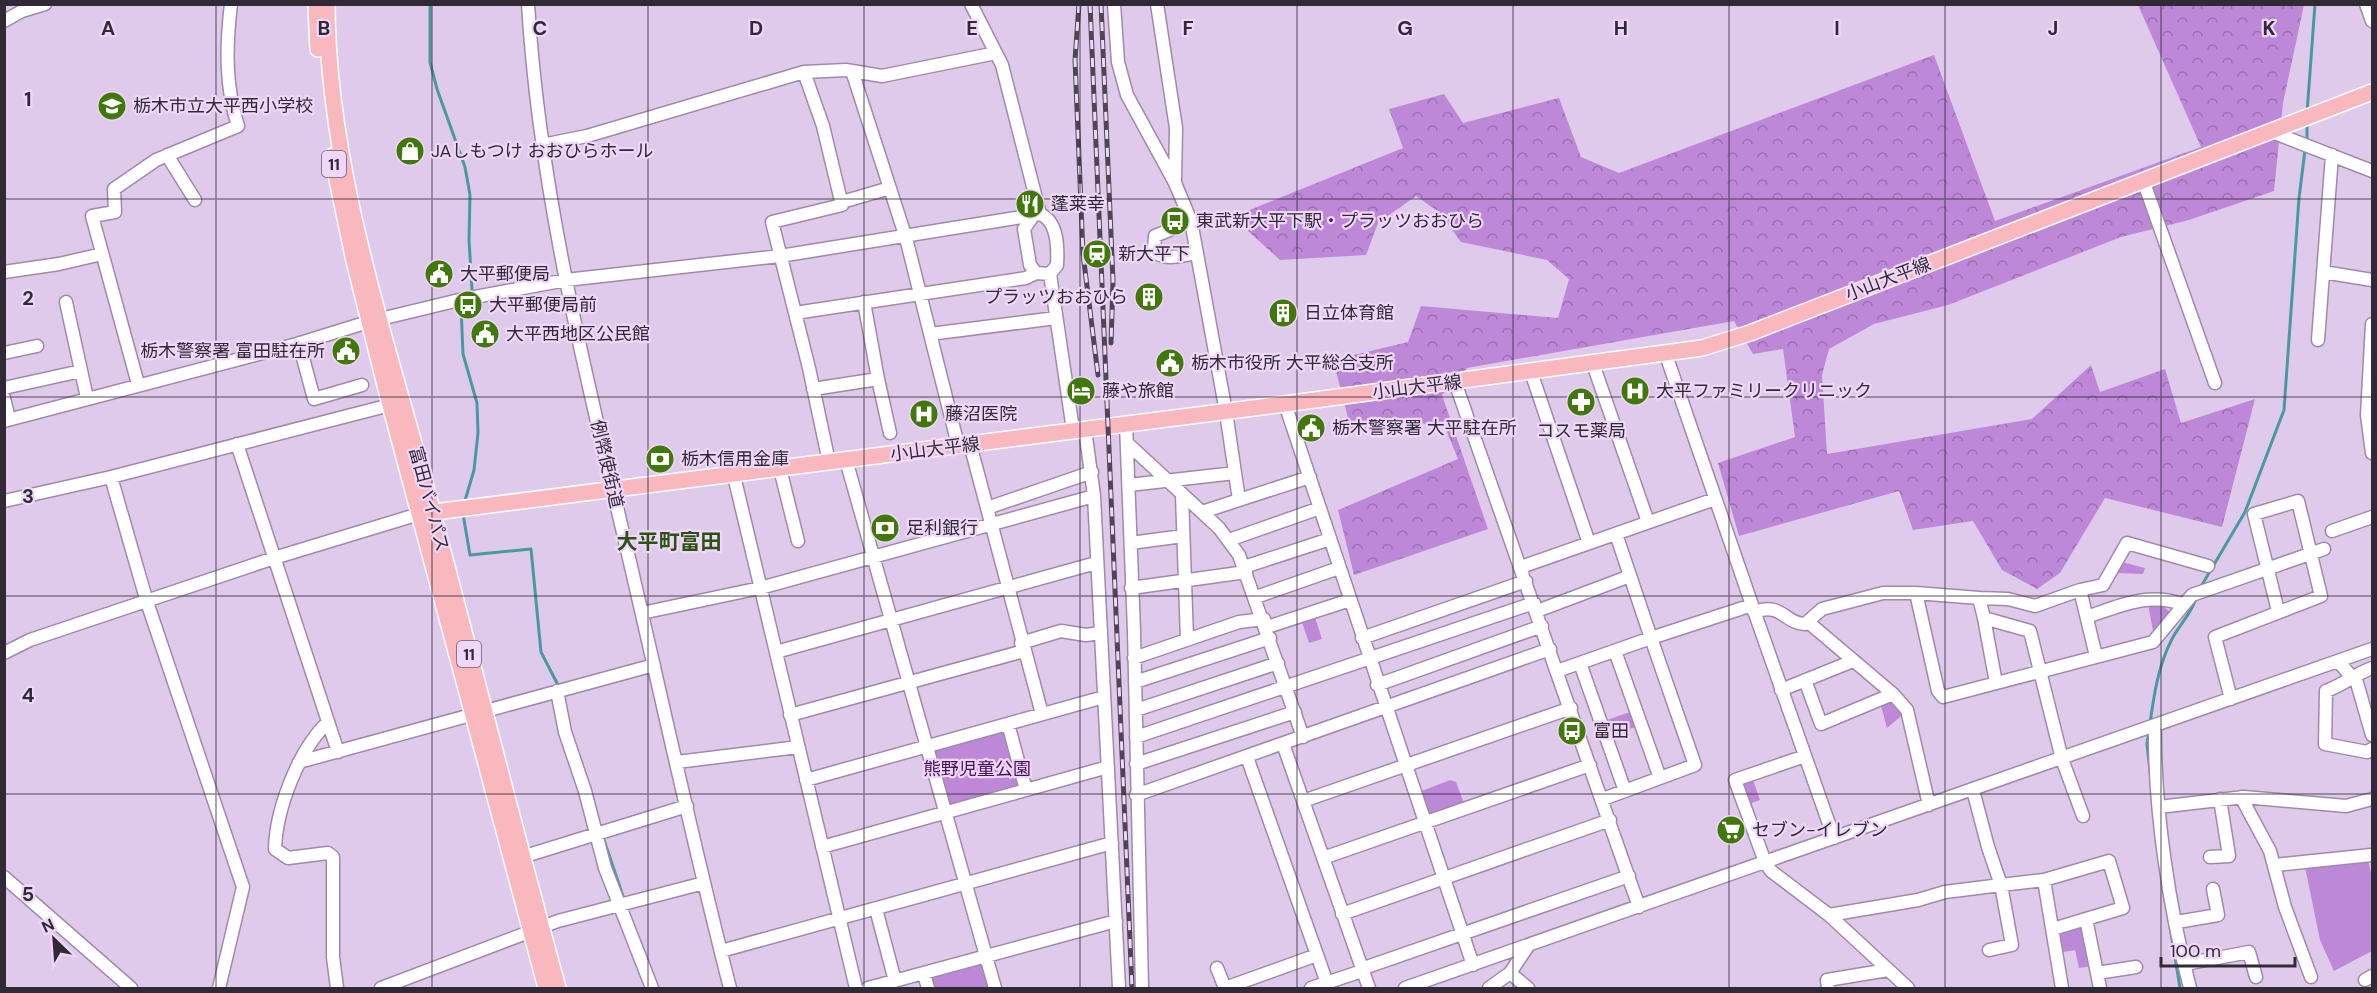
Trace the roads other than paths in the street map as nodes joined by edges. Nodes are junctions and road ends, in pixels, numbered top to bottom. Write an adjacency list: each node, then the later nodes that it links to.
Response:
1 (45, 4): 10 (street)
2 (231, 4): 18 (street)
3 (316, 4): 45 (main road, 富田バイパス / 11)
4 (327, 4): 45 (main road, 富田バイパス / 11)
5 (528, 4): 17 (street, 例幣使街道)
6 (971, 4): 12 (street)
7 (1114, 4): 22 (street)
8 (1157, 4): 22 (street)
9 (2366, 4): 11 (street)
10 (4, 21)
11 (2373, 21)
12 (996, 52): 13 (street); 26 (street)
13 (852, 71): 14 (street); 23 (street)
14 (804, 72): 17 (street); 25 (street)
15 (2373, 92): 16 (main road, 小山大平線)
16 (2272, 132): 19 (street); 21 (main road, 小山大平線)
17 (542, 145): 38 (street, 例幣使街道)
18 (166, 155): 24 (street); 32 (street)
19 (2332, 155): 20 (street); 35 (street)
20 (2373, 171)
21 (2143, 180): 52 (main road, 小山大平線); 58 (street)
22 (1175, 183): 28 (street)
23 (890, 188): 25 (street); 30 (street)
24 (195, 200)
25 (842, 202): 33 (street)
26 (1036, 215): 27 (street); 29 (street); 37 (street)
27 (1013, 219): 29 (street); 30 (street)
28 (1191, 221): 31 (street); 31 (street)
29 (1024, 229): 36 (street)
30 (906, 238): 33 (street); 40 (street)
31 (1197, 253): 67 (street)
32 (102, 254): 34 (street); 59 (street)
33 (780, 256): 38 (street); 43 (street)
34 (4, 272)
35 (2323, 272): 39 (street); 48 (street)
36 (1036, 273): 37 (street); 40 (street)
37 (1050, 274): 44 (street)
38 (566, 280): 45 (street); 86 (street, 例幣使街道)
39 (2373, 280)
40 (920, 293): 41 (street); 47 (street)
41 (864, 302): 43 (street); 56 (street)
42 (66, 303): 54 (street)
43 (795, 313): 62 (street)
44 (1056, 318): 47 (street); 70 (street)
45 (375, 320): 49 (street); 66 (main road, 富田バイパス / 11); 95 (main road, 富田バイパス / 11)
46 (2373, 324): 75 (street)
47 (930, 334): 74 (street)
48 (2318, 340)
49 (299, 343): 59 (street); 60 (street)
50 (37, 346): 51 (street)
51 (4, 353)
52 (1666, 354): 53 (main road, 小山大平線); 89 (street)
53 (1593, 364): 55 (main road, 小山大平線); 97 (street)
54 (81, 371): 61 (street); 64 (street)
55 (1531, 372): 57 (main road, 小山大平線); 106 (street)
56 (878, 379): 62 (street); 71 (street)
57 (1455, 382): 65 (main road, 小山大平線); 113 (street)
58 (2216, 383)
59 (138, 384): 64 (street)
60 (362, 385)
61 (4, 388)
62 (813, 389): 77 (street)
63 (4, 398): 68 (street)
64 (87, 398): 68 (street)
65 (1285, 404): 67 (main road, 小山大平線); 83 (street)
66 (390, 405): 73 (street); 95 (main road, 富田バイパス / 11)
67 (1226, 412): 69 (main road, 小山大平線); 80 (street)
68 (7, 420)
69 (1126, 424): 70 (main road, 小山大平線); 72 (street)
70 (1079, 430): 74 (main road, 小山大平線); 79 (street)
71 (890, 433)
72 (1127, 443): 84 (street); 85 (street)
73 (237, 444): 82 (street); 109 (street)
74 (964, 445): 76 (main road, 小山大平線); 92 (street)
75 (2373, 453)
76 (846, 460): 77 (main road, 小山大平線); 110 (street)
77 (829, 462): 78 (main road, 小山大平線)
78 (780, 469): 81 (main road, 小山大平線); 104 (street)
79 (1092, 472): 88 (street); 92 (street)
80 (1235, 473): 84 (street); 90 (street)
81 (734, 476): 86 (main road, 小山大平線); 120 (street)
82 (111, 477): 91 (street); 128 (street)
83 (1310, 477): 90 (street); 93 (street)
84 (1168, 481): 85 (street); 87 (street)
85 (1129, 485): 105 (street)
86 (613, 488): 95 (main road, 小山大平線); 133 (street, 例幣使街道)
87 (1182, 495): 94 (street); 101 (street)
88 (1094, 496): 98 (street); 111 (street)
89 (1715, 499): 97 (street); 131 (street)
90 (1239, 500): 94 (street)
91 (4, 501)
92 (987, 508): 98 (street)
93 (1320, 508): 102 (street); 103 (street)
94 (1202, 512): 103 (street)
95 (426, 513): 109 (street); 177 (main road, 富田バイパス / 11)
96 (2373, 518): 99 (street)
97 (1648, 522): 100 (street)
98 (992, 525): 110 (street); 121 (street)
99 (2332, 531)
100 (1616, 534): 106 (street); 117 (street)
101 (1183, 536): 105 (street); 119 (street)
102 (1330, 539): 115 (street); 116 (street)
103 (1229, 540): 116 (street)
104 (798, 541)
105 (1131, 543): 122 (street)
106 (1590, 543): 113 (street)
107 (2324, 549): 108 (street)
108 (2311, 553): 114 (street); 114 (street); 132 (street)
109 (274, 558): 128 (street); 180 (street)
110 (873, 558): 120 (street); 136 (street)
111 (1096, 563): 121 (street); 140 (street)
112 (2208, 566): 123 (street)
113 (1521, 567): 118 (street)
114 (2267, 567): 129 (street); 132 (street)
115 (1339, 568): 125 (street); 127 (street)
116 (1245, 569): 119 (street); 125 (street)
117 (1630, 576): 130 (street); 142 (street)
118 (1526, 580): 130 (street); 141 (street)
119 (1184, 581): 122 (street); 143 (street)
120 (760, 588): 133 (street); 148 (street)
121 (1007, 588): 136 (street); 144 (street)
122 (1131, 588): 151 (street)
123 (2080, 590): 126 (street); 134 (street)
124 (1916, 593): 126 (street); 137 (street); 165 (street)
125 (1256, 597): 139 (street)
126 (1979, 598): 135 (street)
127 (1350, 600): 139 (street); 141 (street)
128 (147, 602): 149 (street); 267 (street)
129 (2182, 604): 134 (street); 150 (street)
130 (1535, 607): 138 (street); 152 (street)
131 (1753, 609): 137 (street); 142 (street); 168 (street)
132 (2278, 611): 172 (street)
133 (642, 612): 157 (street, 例幣使街道)
134 (2087, 617): 150 (street)
135 (1984, 618): 160 (street); 165 (street)
136 (891, 621): 148 (street); 164 (street)
137 (1808, 622): 153 (street)
138 (1542, 626): 145 (street); 166 (street)
139 (1267, 628): 143 (street); 155 (street); 163 (street)
140 (1100, 633): 144 (street); 171 (street)
141 (1362, 638): 152 (street)
142 (1651, 638): 147 (street); 200 (street)
143 (1187, 639): 151 (street)
144 (1023, 647): 164 (street); 178 (street)
145 (1550, 649): 159 (street); 173 (street)
146 (2373, 649): 154 (street)
147 (1615, 651): 156 (street); 200 (street)
148 (776, 652): 179 (street)
149 (4, 653)
150 (2096, 656): 160 (street)
151 (1134, 658): 163 (street)
152 (1369, 660): 166 (street); 167 (street)
153 (1853, 661): 162 (street); 170 (street)
154 (2338, 661): 161 (street); 172 (street)
155 (1278, 663): 167 (street); 175 (street)
156 (1580, 663): 159 (street); 204 (street)
157 (654, 665): 169 (street); 195 (street, 例幣使街道)
158 (2373, 668): 161 (street)
159 (1557, 671): 174 (street)
160 (2040, 671): 165 (street); 193 (street)
161 (2354, 676): 183 (street); 189 (street)
162 (1805, 681): 168 (street); 170 (street)
163 (1135, 682): 175 (street)
164 (908, 683): 179 (street); 188 (street)
165 (1996, 683)
166 (1377, 685): 173 (street)
167 (1287, 688): 176 (street); 184 (street)
168 (1782, 690): 191 (street)
169 (557, 691): 177 (street); 218 (street)
170 (1893, 694): 211 (street)
171 (1104, 698): 178 (street); 199 (street)
172 (2231, 699): 182 (street)
173 (1385, 708): 185 (street); 197 (street)
174 (1571, 708): 197 (street); 198 (street)
175 (1136, 710): 184 (street)
176 (1295, 712): 185 (street); 196 (street)
177 (479, 714): 190 (street); 223 (main road, 富田バイパス / 11); 246 (main road, 富田バイパス / 11)
178 (1042, 714): 181 (street)
179 (790, 715): 187 (street)
180 (328, 722): 190 (street); 194 (street)
181 (1008, 724): 188 (street); 202 (street)
182 (2155, 726): 193 (street); 213 (street)
183 (2373, 735)
184 (1136, 737): 196 (street)
185 (1303, 737): 186 (street)
186 (1283, 744): 192 (street); 210 (street)
187 (798, 747): 195 (street); 201 (street)
188 (926, 747): 201 (street); 214 (street)
189 (2373, 749)
190 (338, 752): 194 (street)
191 (1805, 756): 219 (street); 226 (street)
192 (1247, 757): 205 (street); 251 (street)
193 (2062, 759): 203 (street); 215 (street)
194 (299, 762): 268 (street)
195 (677, 762): 212 (street, 例幣使街道)
196 (1136, 764): 205 (street)
197 (1405, 765): 210 (street); 217 (street)
198 (1590, 765): 207 (street); 217 (street)
199 (1108, 767): 202 (street); 220 (street)
200 (1660, 778): 204 (street)
201 (806, 780): 221 (street)
202 (1026, 790): 214 (street)
203 (1973, 790): 211 (street); 234 (street)
204 (1625, 791): 207 (street)
205 (1136, 795): 279 (street)
206 (2241, 797): 208 (street); 209 (street); 227 (street)
207 (1603, 799): 216 (street)
208 (2373, 799)
209 (2220, 800): 213 (street); 224 (street)
210 (1303, 801): 225 (street)
211 (1929, 805): 219 (street)
212 (687, 806): 218 (street); 232 (street, 例幣使街道)
213 (2159, 807): 244 (street)
214 (946, 813): 221 (street); 233 (street)
215 (2083, 816)
216 (1610, 820): 228 (street); 230 (street)
217 (1424, 823): 225 (street); 230 (street)
218 (597, 833): 223 (street); 236 (street)
219 (1834, 838): 226 (street)
220 (1112, 843): 233 (street); 243 (street)
221 (822, 847): 241 (street)
222 (2371, 855): 227 (street)
223 (522, 857): 246 (main road, 富田バイパス / 11)
224 (2210, 857)
225 (1323, 858): 239 (street)
226 (1765, 862): 237 (street); 240 (street)
227 (2275, 865): 263 (street)
228 (1629, 876): 237 (street); 247 (street)
229 (4, 877): 266 (street)
230 (1443, 878): 239 (street); 247 (street)
231 (2044, 880): 234 (street); 242 (street); 245 (street)
232 (705, 883): 236 (street); 250 (street, 例幣使街道)
233 (966, 884): 238 (street); 252 (street)
234 (2001, 885): 240 (street); 249 (street)
235 (2213, 889): 244 (street)
236 (619, 905): 246 (street); 272 (street)
237 (1639, 907): 248 (street)
238 (876, 909): 241 (street); 264 (street)
239 (1342, 914): 257 (street)
240 (1829, 915): 258 (street)
241 (840, 918): 250 (street); 274 (street)
242 (2086, 919): 245 (street); 260 (street)
243 (1116, 921): 252 (street); 278 (street)
244 (2177, 922): 253 (street)
245 (2053, 928): 287 (street)
246 (536, 929): 269 (street); 270 (main road, 富田バイパス / 11); 271 (main road, 富田バイパス / 11)
247 (1462, 933): 254 (street); 257 (street)
248 (1528, 946): 254 (street); 259 (street)
249 (1989, 950)
250 (721, 951): 273 (street, 例幣使街道)
251 (1317, 955): 256 (street); 265 (street)
252 (986, 956): 261 (street); 277 (street)
253 (2185, 964): 262 (street); 289 (street)
254 (1473, 965): 282 (street)
255 (2136, 967): 260 (street)
256 (1217, 968)
257 (1362, 970): 265 (street); 281 (street)
258 (1888, 970): 285 (street); 286 (street)
259 (1510, 973): 283 (street); 284 (street)
260 (2097, 973): 288 (street)
261 (924, 974): 264 (street); 276 (street)
262 (2256, 977)
263 (2311, 977)
264 (895, 981): 275 (street)
265 (1327, 983): 280 (street)
266 (131, 988)
267 (219, 988)
268 (337, 988)
269 (385, 988)
270 (546, 988)
271 (558, 988)
272 (652, 988)
273 (730, 988)
274 (856, 988)
275 (868, 988)
276 (928, 988)
277 (995, 988)
278 (1119, 988)
279 (1142, 988)
280 (1311, 988)
281 (1369, 988)
282 (1405, 988)
283 (1489, 988)
284 (1528, 988)
285 (1828, 988)
286 (1908, 988)
287 (2062, 988)
288 (2100, 988)
289 (2190, 988)

